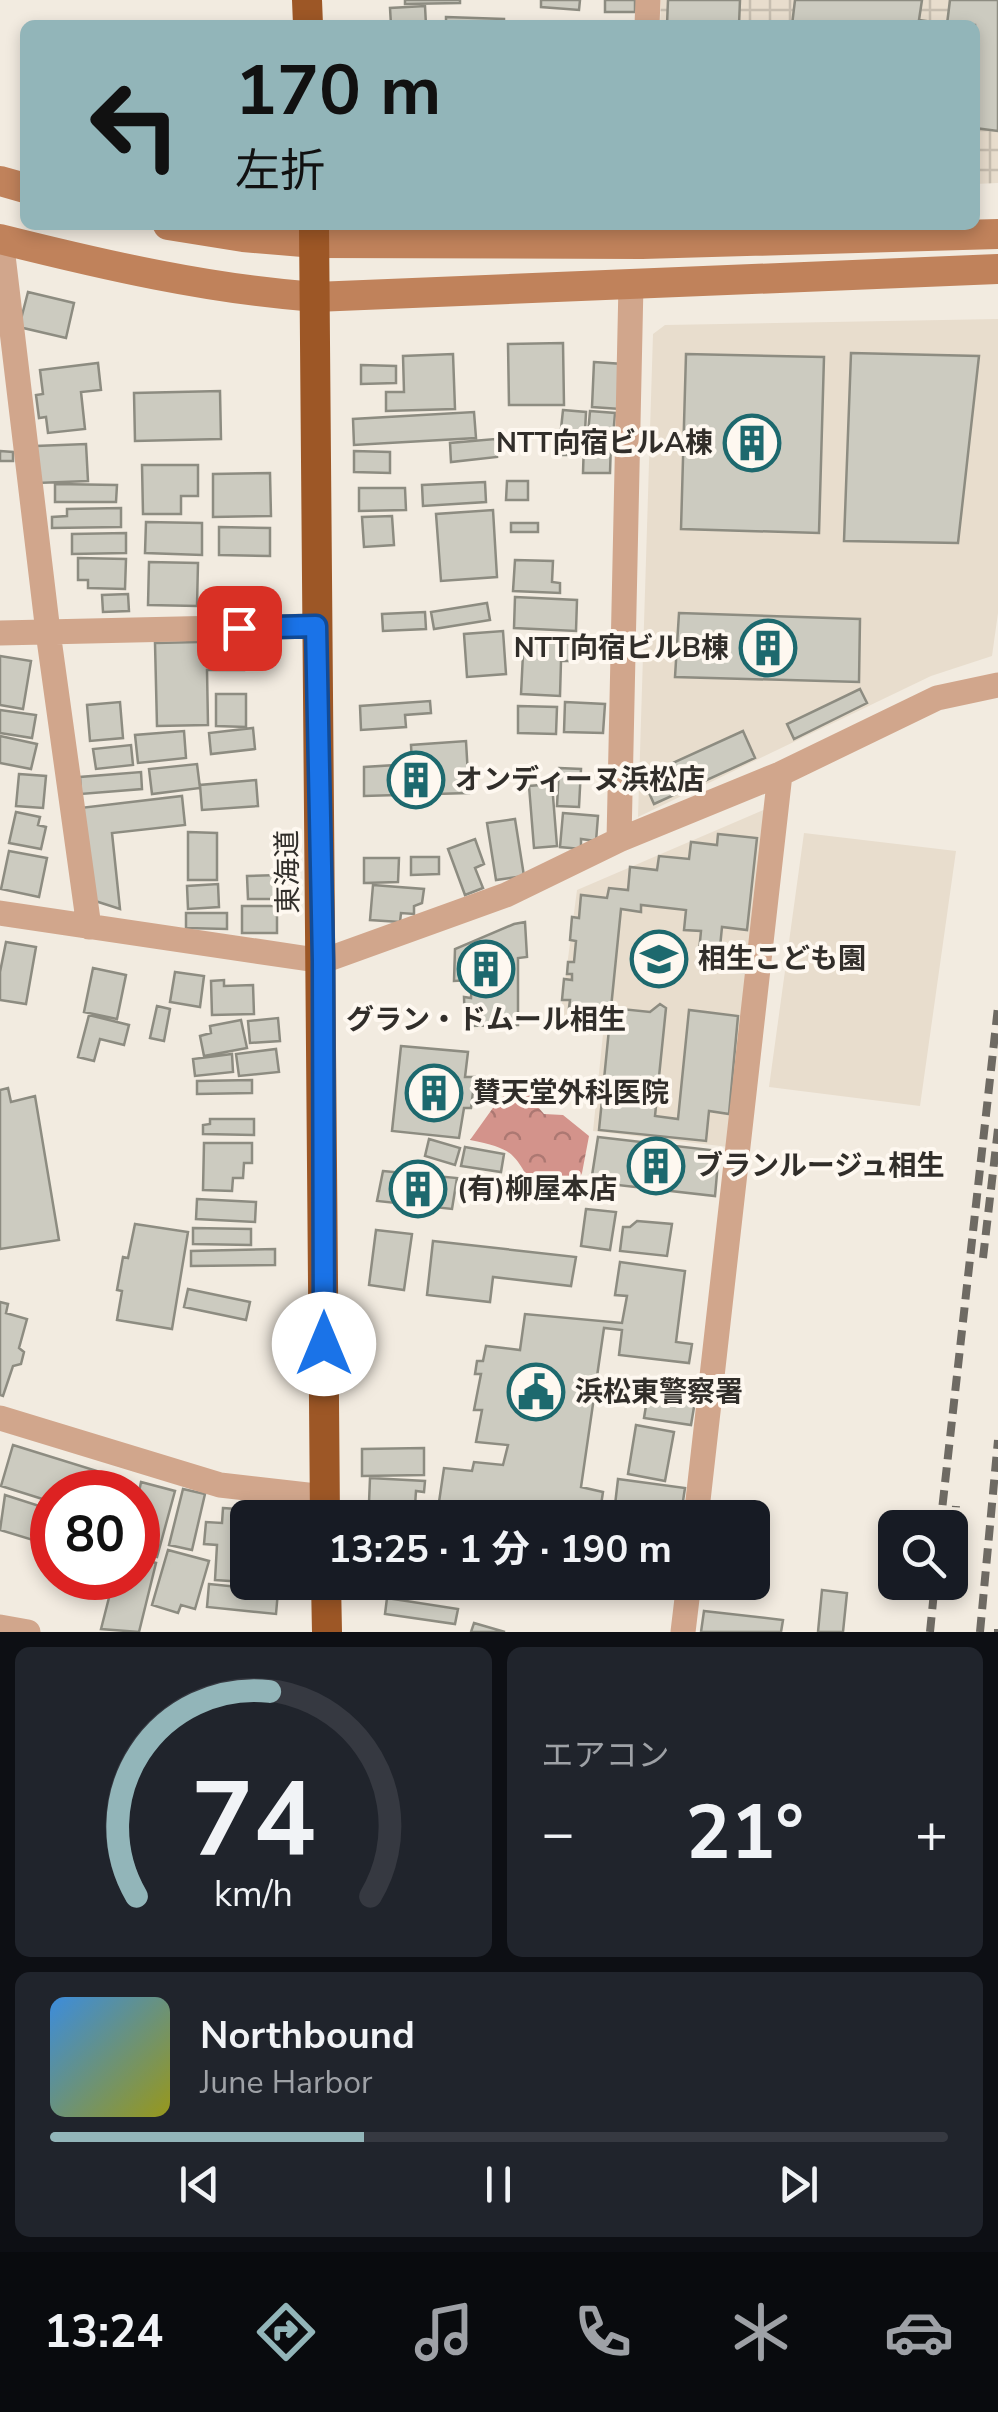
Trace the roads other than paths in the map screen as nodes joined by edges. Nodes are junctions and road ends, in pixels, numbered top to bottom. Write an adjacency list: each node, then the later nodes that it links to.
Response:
1 (199, 230): 2 (street)
2 (314, 234): 3 (street); 8 (highway, 東海道)
3 (642, 234): 4 (street)
4 (998, 234)
5 (1, 239): 8 (street); 9 (street)
6 (998, 269): 7 (street)
7 (632, 284): 8 (street); 15 (street)
8 (314, 297): 10 (highway, 東海道)
9 (12, 422): 11 (street)
10 (316, 626): 11 (street); 18 (highway, 東海道)
11 (48, 632): 12 (street); 17 (street)
12 (0, 633)
13 (998, 685): 14 (street)
14 (780, 774): 15 (street); 22 (street)
15 (618, 840): 18 (street)
16 (0, 913): 17 (street)
17 (89, 927): 18 (street)
18 (323, 961): 21 (highway, 東海道)
19 (2, 1426): 20 (street)
20 (292, 1500)
21 (325, 1500)
22 (698, 1500)
23 (326, 1600): 27 (highway)
24 (687, 1600): 28 (street)
25 (0, 1627): 26 (street)
26 (28, 1632)
27 (327, 1632)
28 (683, 1632)

